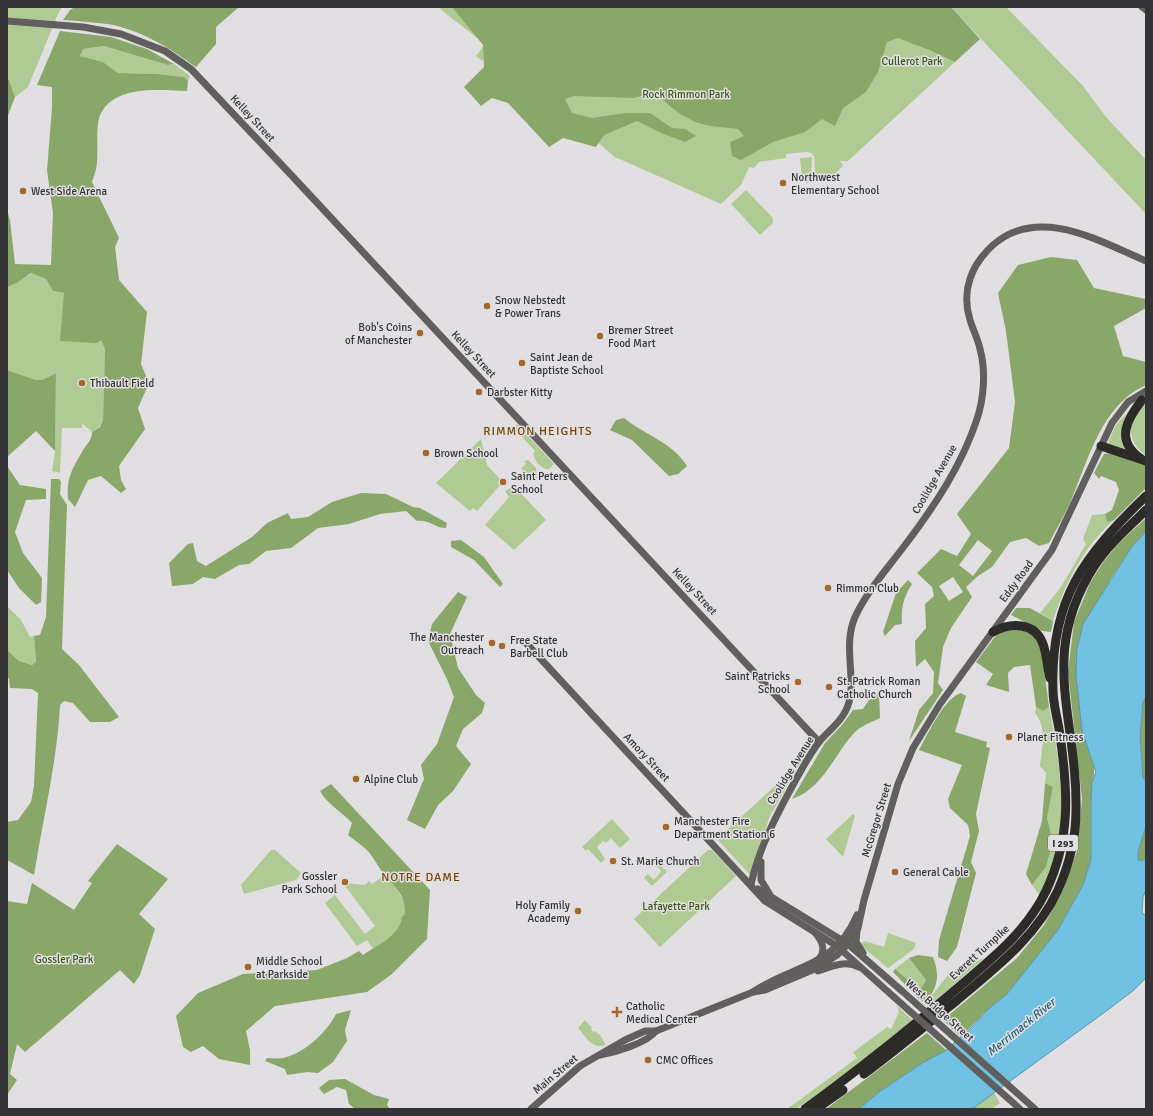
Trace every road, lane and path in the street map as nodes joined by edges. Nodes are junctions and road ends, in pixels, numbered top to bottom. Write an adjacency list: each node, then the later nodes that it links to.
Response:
1 (1142, 7): 2 (street)
2 (1146, 10)
3 (7, 21): 13 (street, Kelley Street)
4 (1146, 261): 13 (street, Coolidge Avenue)
5 (1145, 396): 6 (street, Eddy Road); 7 (highway)
6 (1101, 446): 7 (highway); 10 (street, Eddy Road)
7 (1143, 459)
8 (1146, 496): 12 (highway, Everett Turnpike / I 293)
9 (1146, 510): 30 (highway, Everett Turnpike / I 293)
10 (993, 632): 12 (highway); 14 (street, Eddy Road)
11 (526, 643): 16 (street, Amory Street)
12 (1053, 691): 29 (highway, Everett Turnpike / I 293)
13 (819, 742): 15 (street, Coolidge Avenue)
14 (913, 748): 17 (street, McGregor Street)
15 (762, 852): 16 (street, Coolidge Avenue); 18 (street, Coolidge Avenue)
16 (751, 884): 18 (street, Amory Street); 19 (street, Amory Street)
17 (864, 900): 20 (street, McGregor Street); 21 (street, McGregor Street)
18 (778, 902): 21 (street, Amory Street)
19 (800, 922): 21 (street, Amory Street); 22 (street, Amory Street)
20 (858, 928): 21 (street, McGregor Street); 23 (street)
21 (842, 945): 22 (street, McGregor Street); 23 (street, West Bridge Street); 24 (street, West Bridge Street); 25 (street, McGregor Street)
22 (814, 963): 26 (street, McGregor Street)
23 (875, 966): 32 (street, West Bridge Street, bridge)
24 (866, 971): 25 (street); 31 (street, West Bridge Street, bridge)
25 (793, 979): 26 (street, McGregor Street)
26 (753, 992): 27 (street, McGregor Street)
27 (597, 1056): 28 (street, Main Street)
28 (531, 1109)
29 (805, 1109)
30 (816, 1109)
31 (1020, 1109)
32 (1035, 1109)

